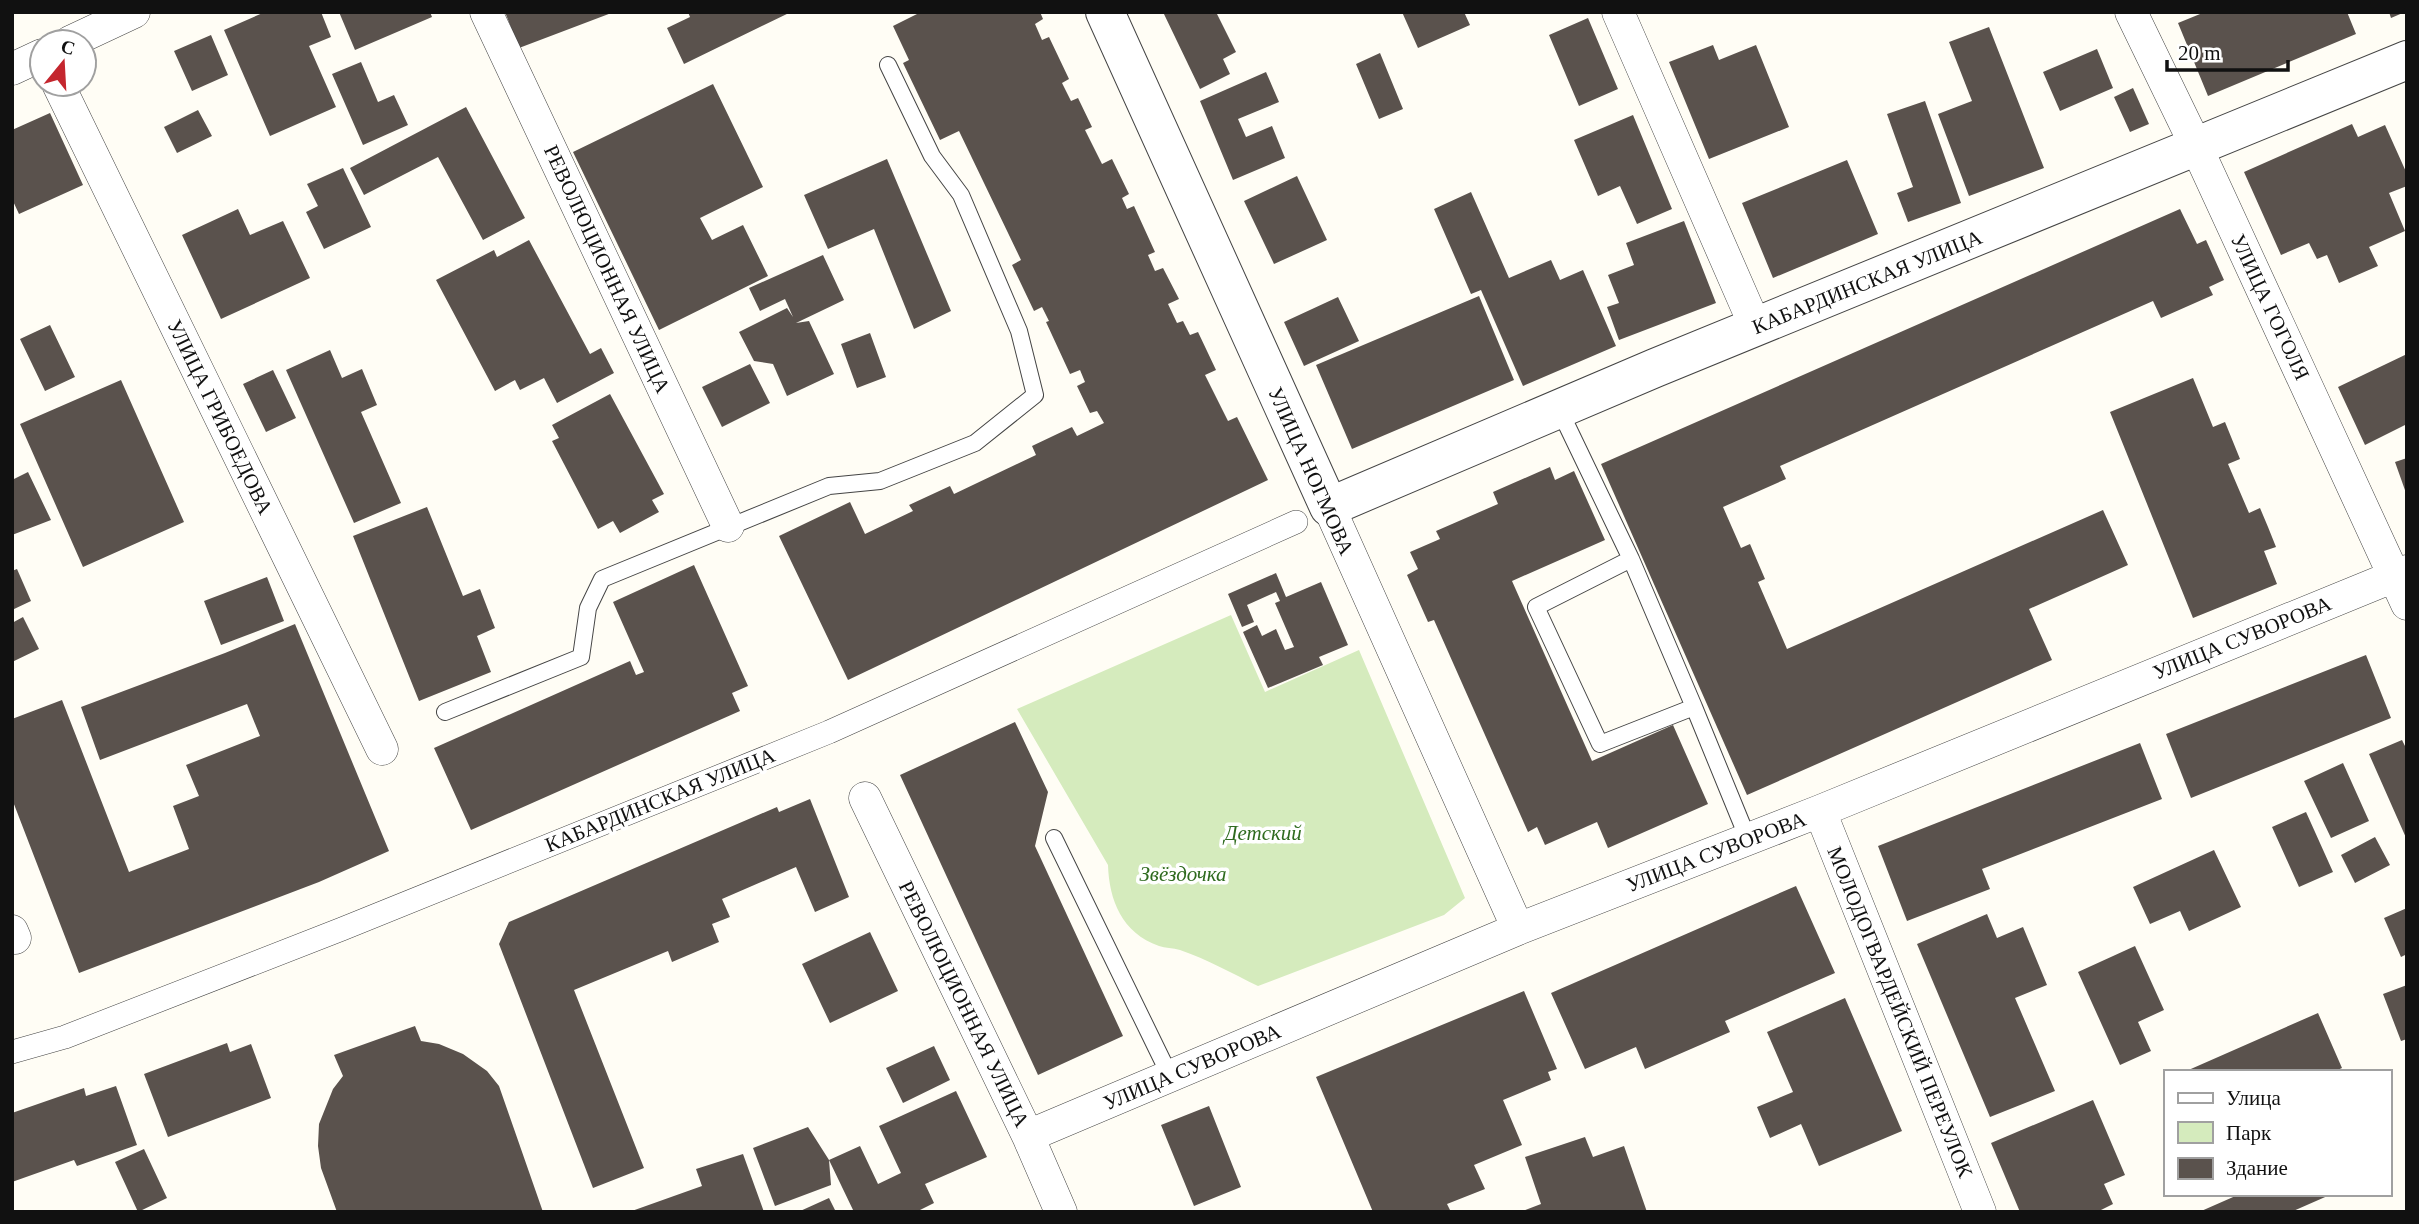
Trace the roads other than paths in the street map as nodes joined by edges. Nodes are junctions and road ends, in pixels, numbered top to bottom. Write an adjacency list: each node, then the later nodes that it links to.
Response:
1 (134, 12): 6 (street)
2 (485, 12): 16 (street, РЕВОЛЮЦИОННАЯ УЛИЦА)
3 (1105, 12): 15 (street, УЛИЦА НОГМОВА)
4 (1618, 12): 13 (street)
5 (2131, 12): 12 (street, УЛИЦА ГОГОЛЯ)
6 (98, 29)
7 (2407, 60): 12 (street, КАБАРДИНСКАЯ УЛИЦА)
8 (28, 62): 10 (street)
9 (888, 65): 16 (lane)
10 (12, 69)
11 (65, 98): 21 (street, УЛИЦА ГРИБОЕДОВА)
12 (2196, 146): 13 (street, КАБАРДИНСКАЯ УЛИЦА); 18 (street, УЛИЦА ГОГОЛЯ)
13 (1756, 328): 14 (street, КАБАРДИНСКАЯ УЛИЦА)
14 (1559, 409): 15 (street, КАБАРДИНСКАЯ УЛИЦА); 17 (lane)
15 (1312, 514): 26 (street, УЛИЦА НОГМОВА); 27 (street, КАБАРДИНСКАЯ УЛИЦА)
16 (728, 526): 20 (lane)
17 (1631, 559): 19 (lane); 19 (lane)
18 (2403, 583): 23 (street, УЛИЦА СУВОРОВА)
19 (1693, 707): 25 (lane)
20 (444, 712)
21 (382, 749)
22 (865, 798): 29 (street, РЕВОЛЮЦИОННАЯ УЛИЦА)
23 (1819, 811): 25 (street, УЛИЦА СУВОРОВА); 31 (street, МОЛОДОГВАРДЕЙСКИЙ ПЕРЕУЛОК)
24 (1054, 838): 28 (lane)
25 (1748, 839): 26 (street, УЛИЦА СУВОРОВА)
26 (1518, 929): 28 (street, УЛИЦА СУВОРОВА)
27 (12, 1052)
28 (1170, 1076): 29 (street, УЛИЦА СУВОРОВА)
29 (1028, 1136): 30 (street, РЕВОЛЮЦИОННАЯ УЛИЦА)
30 (1061, 1212)
31 (1980, 1212)

